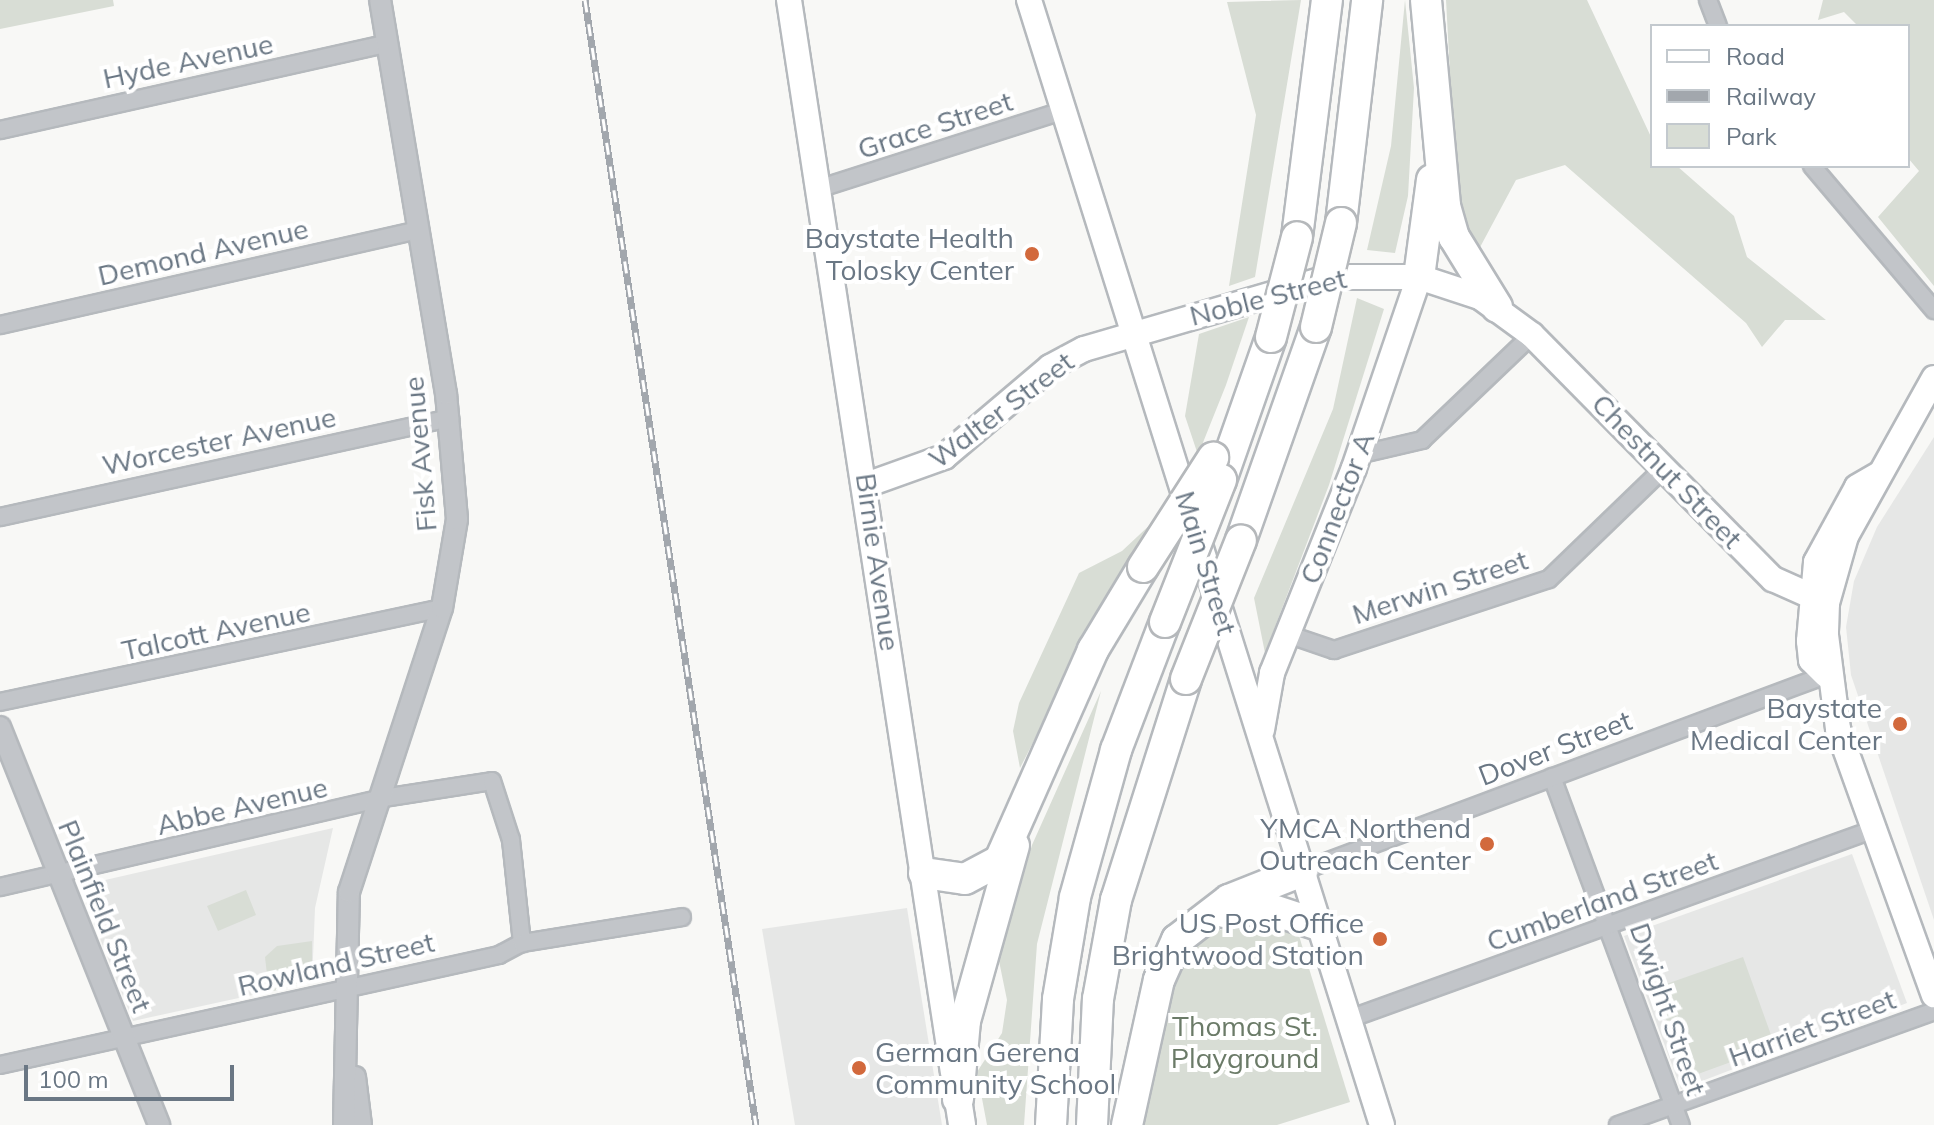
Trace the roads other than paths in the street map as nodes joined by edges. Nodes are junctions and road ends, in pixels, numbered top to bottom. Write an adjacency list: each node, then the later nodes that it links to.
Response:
1 (380, 0): 9 (street, Fisk Avenue)
2 (789, 0): 14 (main road, Birnie Avenue)
3 (1029, 0): 10 (main road, Main Street)
4 (1327, 0): 26 (highway, bridge)
5 (1367, 0): 61 (highway, bridge)
6 (1426, 0): 11 (highway)
7 (1708, 0): 8 (street)
8 (1717, 24)
9 (386, 44): 12 (street, Hyde Avenue); 15 (street, Fisk Avenue)
10 (1065, 110): 14 (street, Grace Street); 20 (main road, Main Street)
11 (1437, 126): 16 (highway); 17 (highway)
12 (0, 130)
13 (1814, 168): 18 (street)
14 (821, 188): 27 (main road, Birnie Avenue)
15 (418, 230): 19 (street, Demond Avenue); 23 (street, Fisk Avenue)
16 (1419, 277): 17 (main road, Noble Street); 20 (main road, Noble Street); 24 (main road, Connector A)
17 (1497, 307): 21 (main road, Noble Street)
18 (1934, 310)
19 (0, 325)
20 (1134, 332): 27 (main road, Walter Street); 35 (main road, Main Street)
21 (1532, 335): 24 (street); 25 (main road, Chestnut Street)
22 (1934, 378): 29 (main road)
23 (450, 418): 28 (street, Worcester Avenue); 30 (street, Fisk Avenue)
24 (1358, 455): 31 (main road, Connector A)
25 (1664, 468): 29 (main road, Chestnut Street); 31 (street, Merwin Street)
26 (1217, 469): 36 (highway, bridge); 60 (highway, bridge)
27 (866, 485): 41 (main road, Birnie Avenue)
28 (0, 517)
29 (1817, 602): 32 (main road)
30 (442, 608): 33 (street, Talcott Avenue); 38 (street, Fisk Avenue)
31 (1287, 634): 35 (main road, Connector A)
32 (1826, 675): 37 (street, Dover Street); 39 (main road)
33 (0, 702)
34 (0, 727): 42 (street, Plainfield Street)
35 (1261, 741): 40 (main road, Main Street)
36 (1039, 768): 41 (highway); 56 (highway)
37 (1552, 777): 40 (street, Dover Street); 47 (street, Dwight Street)
38 (377, 799): 42 (street, Abbe Avenue); 48 (street, Abbe Avenue); 49 (street, Fisk Avenue)
39 (1872, 830): 47 (street, Cumberland Street); 50 (main road)
40 (1302, 871): 44 (highway); 46 (main road, Main Street)
41 (924, 873): 56 (main road, Birnie Avenue)
42 (59, 874): 43 (street, Abbe Avenue); 53 (street, Plainfield Street)
43 (0, 887)
44 (1206, 914): 46 (highway); 62 (highway)
45 (682, 917): 48 (street, Rowland Street)
46 (1319, 925): 52 (main road, Main Street)
47 (1612, 925): 52 (street, Cumberland Street); 55 (street, Dwight Street)
48 (522, 943): 49 (street, Rowland Street)
49 (343, 987): 53 (street, Rowland Street); 58 (street, Fisk Avenue); 59 (street, Fisk Avenue)
50 (1934, 995)
51 (1934, 1011): 55 (street, Harriet Street)
52 (1349, 1019): 63 (main road, Main Street)
53 (125, 1040): 54 (street, Rowland Street); 57 (street, Plainfield Street)
54 (0, 1065)
55 (1674, 1106): 64 (street, Harriet Street); 65 (street, Dwight Street)
56 (960, 1112)
57 (159, 1125)
58 (344, 1125)
59 (361, 1125)
60 (1051, 1125)
61 (1092, 1125)
62 (1127, 1125)
63 (1382, 1125)
64 (1618, 1125)
65 (1681, 1125)

